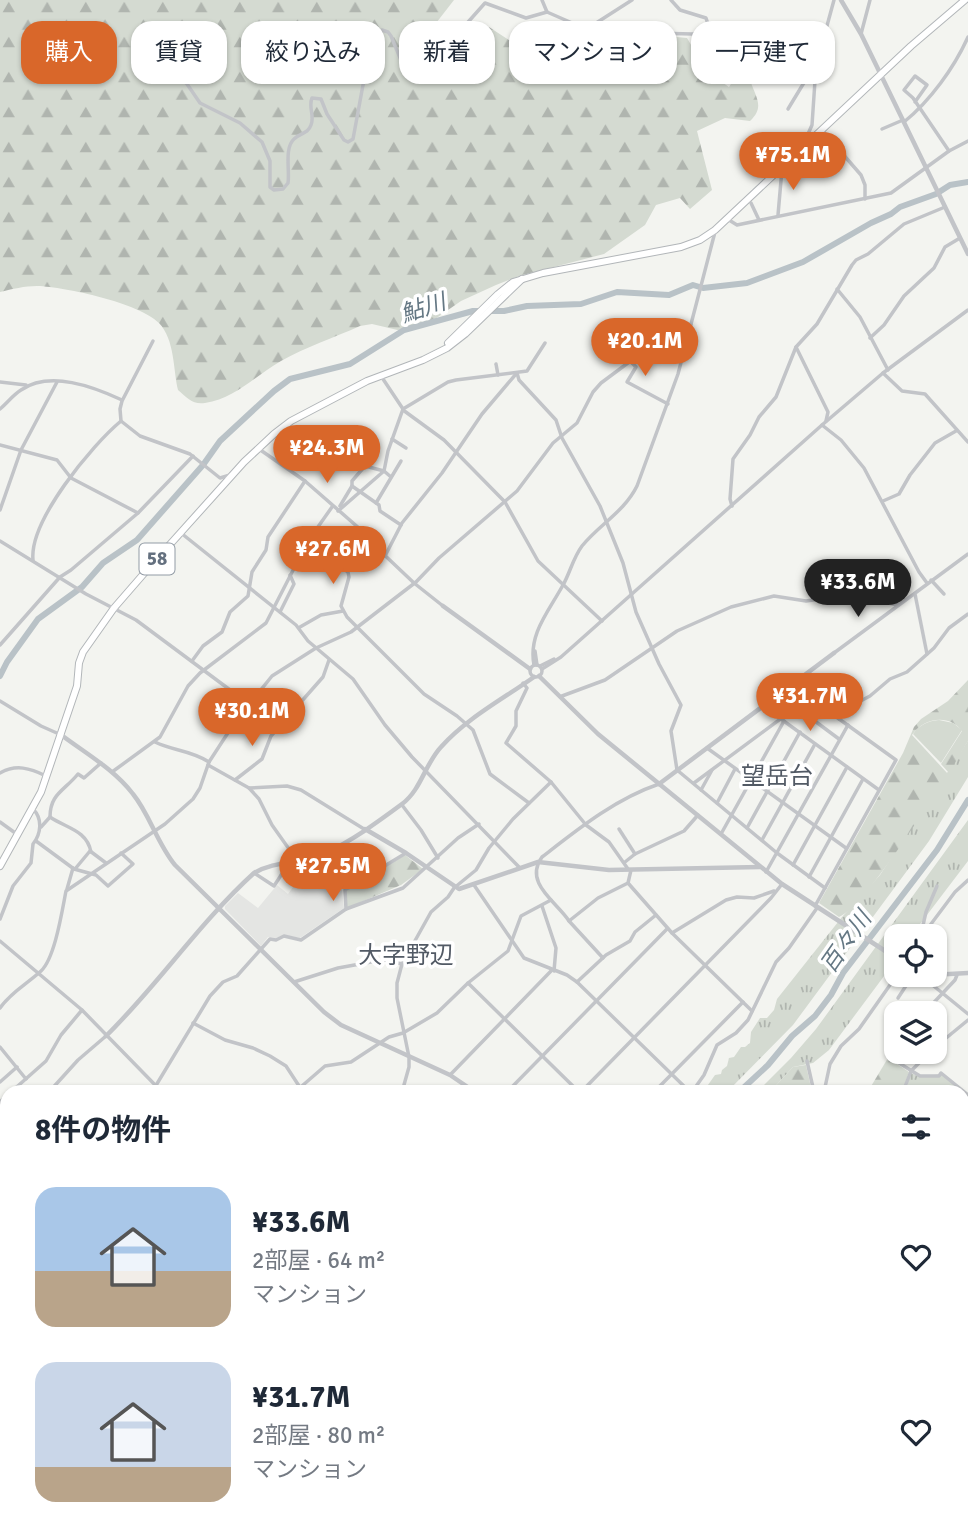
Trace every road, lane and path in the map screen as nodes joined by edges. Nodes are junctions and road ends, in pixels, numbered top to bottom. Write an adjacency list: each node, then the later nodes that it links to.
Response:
1 (542, 0): 8 (street)
2 (671, 0): 11 (street)
3 (834, 0): 12 (street)
4 (841, 0): 13 (street)
5 (870, 0): 13 (street)
6 (965, 0): 15 (main road, 58)
7 (628, 1): 10 (street)
8 (547, 12): 9 (street); 16 (street)
9 (568, 21)
10 (598, 21)
11 (707, 21)
12 (828, 21)
13 (861, 34): 15 (street)
14 (968, 37): 21 (street)
15 (880, 76): 22 (street); 24 (main road, 58)
16 (187, 84)
17 (803, 84): 20 (street)
18 (814, 84): 26 (street)
19 (915, 102): 19 (street); 21 (street)
20 (788, 109)
21 (919, 109): 22 (street); 27 (street)
22 (903, 121): 23 (street); 28 (street)
23 (882, 129)
24 (822, 130): 26 (main road, 58); 30 (street)
25 (968, 141): 27 (street)
26 (800, 151): 29 (main road, 58)
27 (949, 151): 28 (street)
28 (927, 168): 30 (street); 32 (street)
29 (782, 169): 33 (street); 34 (main road, 58)
30 (865, 199): 33 (street)
31 (751, 203): 35 (street)
32 (945, 206): 37 (street); 40 (street)
33 (778, 215): 35 (street)
34 (729, 220): 35 (street); 36 (main road, 58)
35 (759, 220)
36 (715, 230): 39 (main road, 58); 43 (street)
37 (960, 238): 38 (street); 44 (street)
38 (968, 254)
39 (522, 279): 42 (main road, 58); 42 (main road, 58)
40 (837, 289): 44 (street); 47 (street)
41 (968, 310): 50 (street)
42 (473, 323): 54 (main road, 58)
43 (691, 324): 48 (street); 59 (street)
44 (870, 338): 50 (street)
45 (153, 341): 58 (street)
46 (545, 343): 51 (street)
47 (796, 347): 63 (street); 87 (street)
48 (629, 361): 59 (street); 65 (street)
49 (496, 364): 53 (street)
50 (888, 370): 52 (street)
51 (517, 373): 53 (street); 65 (street); 72 (street)
52 (883, 373): 63 (street); 64 (street)
53 (498, 375): 61 (street)
54 (381, 376): 61 (street); 69 (main road, 58)
55 (0, 382): 57 (street)
56 (57, 382): 57 (street); 58 (street); 71 (street)
57 (29, 386): 60 (street)
58 (122, 401): 62 (street)
59 (668, 404): 92 (street)
60 (0, 409)
61 (403, 409): 66 (street); 72 (street)
62 (121, 421): 73 (street); 78 (street)
63 (824, 423): 84 (street); 87 (street)
64 (956, 431): 67 (street); 84 (street)
65 (561, 435): 85 (street); 92 (street)
66 (392, 439): 70 (street); 75 (street)
67 (968, 442)
68 (0, 445): 71 (street)
69 (258, 448): 76 (main road, 58); 80 (street)
70 (406, 449)
71 (21, 450): 78 (street); 89 (street)
72 (456, 451): 85 (street); 93 (street)
73 (193, 456): 79 (street); 91 (street)
74 (401, 461): 77 (street)
75 (384, 471): 77 (street); 81 (street); 82 (street)
76 (234, 473): 79 (street); 83 (main road, 58)
77 (391, 477): 86 (street)
78 (71, 478): 91 (street); 100 (street)
79 (220, 478): 83 (street)
80 (305, 481): 88 (street); 107 (street)
81 (352, 486): 82 (street); 90 (street)
82 (361, 491): 86 (street); 90 (street)
83 (217, 492): 94 (main road, 58)
84 (883, 501): 104 (street)
85 (505, 502): 105 (street); 106 (street)
86 (376, 503): 93 (street)
87 (732, 506): 111 (street)
88 (332, 507): 90 (street); 97 (street)
89 (0, 510)
90 (338, 511): 95 (street)
91 (138, 513): 103 (street)
92 (607, 524): 106 (street); 111 (street)
93 (401, 525): 99 (street)
94 (181, 533): 107 (street); 116 (main road, 58)
95 (368, 539): 99 (street); 101 (street)
96 (0, 541): 100 (street)
97 (308, 541): 101 (street); 102 (street)
98 (968, 554): 104 (street)
99 (385, 556): 105 (street)
100 (33, 560): 103 (street)
101 (342, 568): 117 (street)
102 (289, 575): 109 (street); 112 (street)
103 (60, 578): 116 (street); 123 (street)
104 (929, 582): 108 (street); 110 (street)
105 (414, 583): 114 (street); 122 (street)
106 (563, 585): 120 (street); 131 (street)
107 (249, 588): 115 (street); 129 (street)
108 (914, 593): 113 (street); 127 (street)
109 (280, 594): 112 (street); 115 (street)
110 (944, 594)
111 (630, 596): 120 (street); 124 (street)
112 (288, 600): 118 (street)
113 (898, 605): 124 (street); 126 (street)
114 (443, 606): 131 (street)
115 (274, 607): 118 (street); 130 (street)
116 (114, 608): 129 (street); 145 (main road, 58)
117 (343, 611): 121 (street); 122 (street)
118 (279, 612): 121 (street)
119 (968, 614): 127 (street)
120 (602, 621): 131 (street)
121 (299, 627): 125 (street)
122 (356, 628): 125 (street); 142 (street)
123 (0, 645)
124 (652, 647): 134 (street); 157 (street)
125 (316, 648): 128 (street); 137 (street)
126 (834, 653): 133 (street)
127 (927, 654): 140 (street)
128 (330, 660): 159 (street); 163 (street)
129 (192, 661): 130 (street)
130 (204, 670): 137 (street); 147 (street)
131 (536, 670): 132 (street); 134 (street)
132 (523, 683): 142 (street); 165 (street)
133 (792, 684): 135 (street); 138 (street)
134 (562, 696): 167 (street)
135 (810, 697): 139 (street); 140 (street)
136 (0, 701): 145 (street)
137 (249, 704): 153 (street)
138 (764, 706): 141 (street); 149 (street)
139 (796, 708): 141 (street); 146 (street)
140 (839, 719): 143 (street)
141 (782, 720): 144 (street); 151 (street); 164 (street)
142 (467, 724): 159 (street); 173 (street)
143 (848, 725): 146 (street); 170 (street)
144 (800, 732): 148 (street); 171 (street)
145 (60, 734): 152 (street); 161 (main road, 58)
146 (839, 740): 150 (street)
147 (155, 742): 153 (street); 158 (street)
148 (815, 744): 150 (street); 172 (street)
149 (707, 748): 151 (street); 157 (street)
150 (831, 755): 154 (street); 177 (street)
151 (725, 760): 155 (street); 156 (street)
152 (101, 763): 158 (street); 180 (street)
153 (208, 764): 163 (street); 189 (street)
154 (847, 767): 162 (street); 184 (street)
155 (713, 769): 166 (street); 169 (street)
156 (736, 769): 164 (street); 174 (street)
157 (677, 770): 166 (street); 167 (street)
158 (112, 772): 189 (street)
159 (426, 772): 175 (street); 182 (street)
160 (0, 773): 161 (street)
161 (46, 776): 176 (main road, 58)
162 (863, 779): 170 (street); 192 (street)
163 (236, 780): 168 (street)
164 (751, 780): 171 (street); 179 (street)
165 (551, 782): 173 (street); 183 (street)
166 (694, 783): 169 (street)
167 (659, 784): 178 (street); 183 (street)
168 (249, 788): 187 (street); 206 (street)
169 (701, 790): 174 (street)
170 (879, 790): 196 (street)
171 (767, 791): 172 (street); 185 (street)
172 (783, 802): 177 (street); 193 (street)
173 (528, 803): 195 (street)
174 (717, 803): 179 (street)
175 (401, 804): 187 (street); 202 (street)
176 (33, 809): 186 (street); 191 (main road, 58)
177 (799, 814): 184 (street); 200 (street)
178 (698, 815): 190 (street); 201 (street)
179 (732, 816): 185 (street); 190 (street)
180 (50, 817): 186 (street); 197 (street)
181 (0, 822): 191 (street)
182 (479, 824): 195 (street); 202 (street)
183 (586, 825): 203 (street); 204 (street)
184 (815, 825): 192 (street); 207 (street)
185 (747, 828): 193 (street)
186 (39, 829): 194 (street)
187 (365, 829): 199 (street); 206 (street)
188 (618, 829): 201 (street)
189 (153, 831): 198 (street); 230 (street)
190 (722, 834): 210 (street)
191 (19, 835): 208 (main road, 58)
192 (831, 836): 196 (street); 217 (street)
193 (762, 840): 200 (street)
194 (36, 841): 211 (street); 233 (street)
195 (496, 841): 212 (street); 223 (street)
196 (846, 848): 224 (street)
197 (91, 852): 205 (street); 211 (street)
198 (121, 853): 205 (street); 216 (street)
199 (406, 853): 209 (street); 231 (street)
200 (777, 853): 207 (street); 214 (street)
201 (635, 854): 204 (street)
202 (438, 858): 209 (street)
203 (538, 862): 212 (street); 213 (street); 227 (street)
204 (625, 862): 213 (street)
205 (106, 863): 216 (street)
206 (288, 863): 215 (street); 215 (street)
207 (793, 865): 217 (street)
208 (0, 866)
209 (426, 867): 223 (street); 231 (street)
210 (761, 867): 213 (street); 214 (street)
211 (74, 868): 216 (street); 225 (street)
212 (520, 868): 221 (street)
213 (630, 870): 219 (street)
214 (766, 872): 220 (street)
215 (254, 873): 230 (street)
216 (90, 874): 225 (street)
217 (809, 877): 224 (street)
218 (968, 880): 236 (street)
219 (628, 883): 232 (street); 234 (street)
220 (782, 884): 226 (street); 229 (street)
221 (474, 885): 223 (street); 239 (street)
222 (937, 886): 235 (street)
223 (454, 888): 244 (street)
224 (825, 888): 229 (street)
225 (66, 891): 248 (street)
226 (776, 891): 238 (street); 245 (street)
227 (551, 900): 228 (street); 234 (street)
228 (542, 906): 239 (street); 246 (street)
229 (816, 907): 242 (street); 264 (street)
230 (219, 908): 241 (street); 270 (street)
231 (346, 909): 241 (street)
232 (656, 915): 237 (street); 243 (street)
233 (0, 919)
234 (569, 922): 243 (street)
235 (924, 924)
236 (931, 924)
237 (667, 929): 238 (street); 259 (street)
238 (672, 933): 245 (street)
239 (512, 940): 246 (street); 252 (street)
240 (0, 941): 248 (street)
241 (261, 949): 251 (street); 268 (street)
242 (884, 950)
243 (603, 958): 253 (street)
244 (402, 964): 251 (street); 269 (street)
245 (705, 966): 261 (street); 272 (street)
246 (553, 970): 253 (street); 266 (street)
247 (967, 972): 250 (street)
248 (38, 973): 262 (street); 263 (street)
249 (947, 975): 250 (street)
250 (957, 975): 257 (street)
251 (294, 982): 273 (street)
252 (468, 982): 266 (street); 269 (street)
253 (577, 982): 259 (street)
254 (889, 987): 301 (street)
255 (905, 987): 258 (street)
256 (936, 987): 257 (street)
257 (943, 992): 260 (street); 265 (street)
258 (898, 998)
259 (596, 1001): 272 (street); 275 (street)
260 (935, 1001)
261 (743, 1002): 264 (street); 282 (street)
262 (0, 1008)
263 (82, 1010): 270 (street); 284 (street)
264 (751, 1011): 299 (street)
265 (968, 1014)
266 (505, 1019): 275 (street); 283 (street)
267 (968, 1020): 271 (street)
268 (193, 1023): 289 (street); 290 (street)
269 (403, 1032): 273 (street); 276 (street)
270 (106, 1036): 287 (street); 288 (street)
271 (947, 1037)
272 (634, 1038): 282 (street); 296 (street)
273 (380, 1044): 276 (street); 291 (street)
274 (0, 1047): 280 (street)
275 (541, 1056): 294 (street); 295 (street)
276 (409, 1057): 283 (street); 292 (street)
277 (807, 1061): 300 (street)
278 (901, 1064): 281 (street)
279 (918, 1064): 281 (street)
280 (17, 1067): 284 (street); 285 (street)
281 (911, 1071): 302 (street); 303 (street)
282 (671, 1074): 297 (street); 298 (street)
283 (450, 1075): 293 (street)
284 (26, 1079): 286 (street)
285 (0, 1082)
286 (20, 1085)
287 (55, 1085)
288 (155, 1085)
289 (157, 1085)
290 (298, 1085)
291 (306, 1085)
292 (404, 1085)
293 (465, 1085)
294 (514, 1085)
295 (572, 1085)
296 (587, 1085)
297 (661, 1085)
298 (683, 1085)
299 (696, 1085)
300 (812, 1085)
301 (826, 1085)
302 (906, 1085)
303 (956, 1085)

